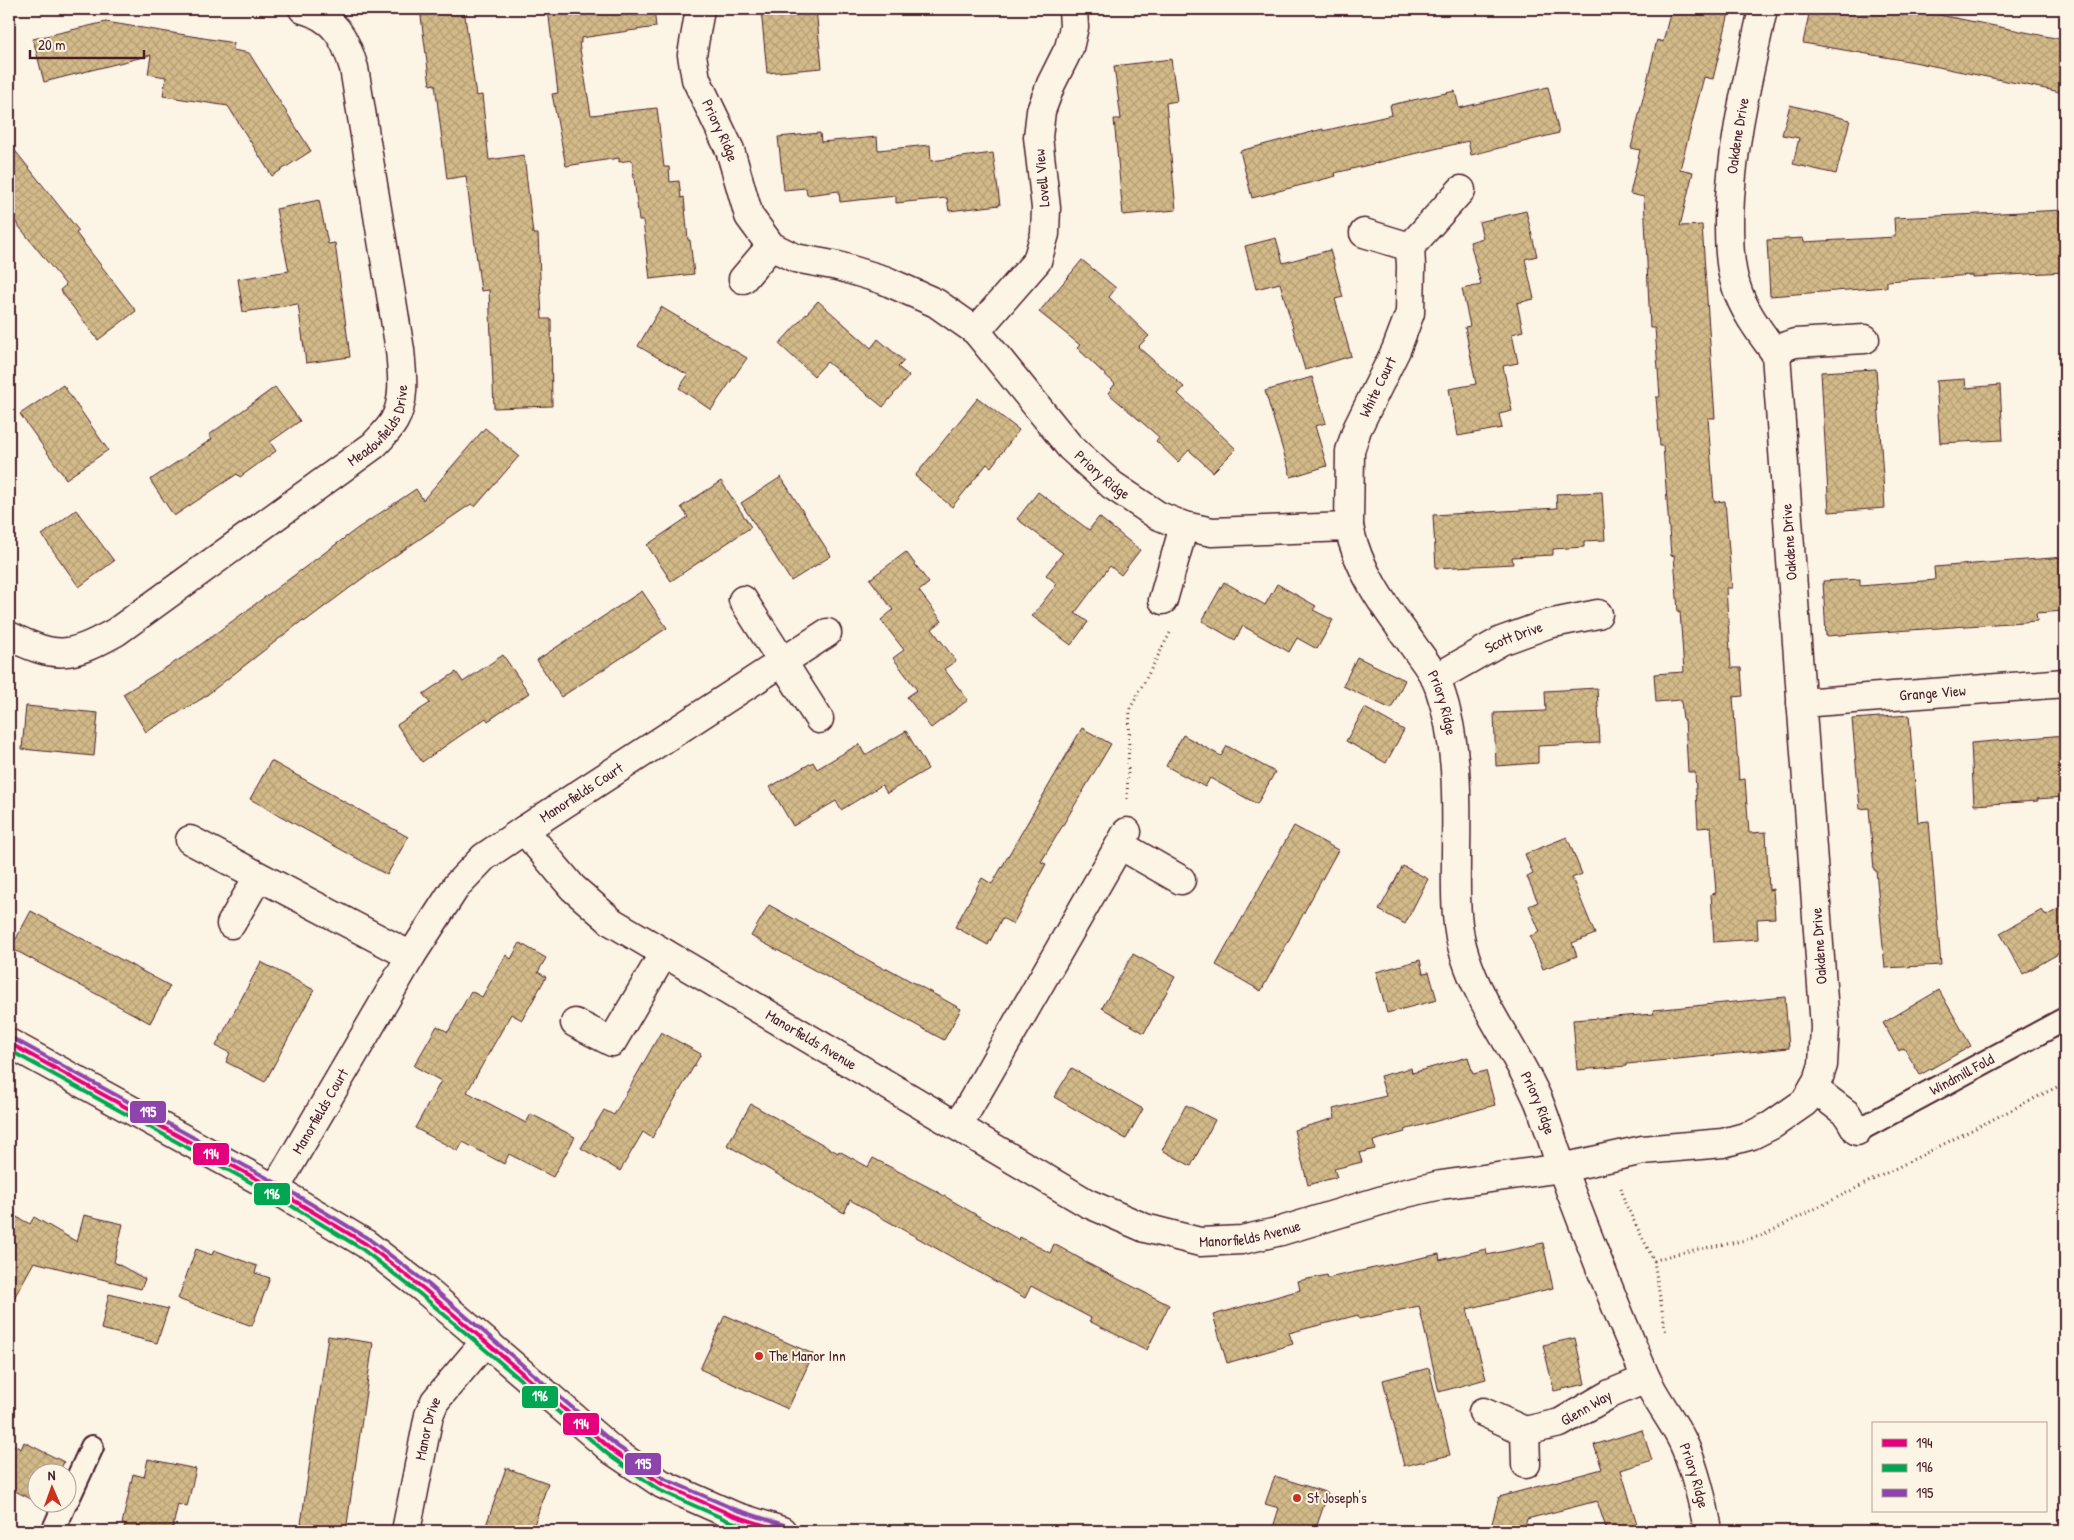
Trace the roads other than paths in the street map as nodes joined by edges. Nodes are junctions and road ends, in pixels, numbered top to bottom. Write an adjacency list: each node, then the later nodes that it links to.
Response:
1 (302, 9): 19 (street, Meadowfields Drive)
2 (700, 9): 7 (street, Priory Ridge)
3 (1073, 9): 10 (street, Lovell View)
4 (1763, 9): 12 (street, Oakdene Drive)
5 (1461, 190): 8 (street)
6 (1364, 233): 8 (street)
7 (771, 246): 9 (street); 10 (street, Priory Ridge)
8 (1410, 247): 14 (street, White Court)
9 (743, 279)
10 (976, 331): 13 (street, Priory Ridge)
11 (1865, 339): 12 (street)
12 (1776, 354): 23 (street, Oakdene Drive)
13 (1184, 526): 14 (street, Priory Ridge); 16 (street)
14 (1349, 527): 21 (street, Priory Ridge)
15 (743, 600): 20 (street)
16 (1163, 600)
17 (1598, 614): 21 (street, Scott Drive)
18 (827, 633): 20 (street, Manorfields Court)
19 (9, 636)
20 (783, 662): 24 (street); 25 (street, Manorfields Court)
21 (1436, 678): 38 (street, Priory Ridge)
22 (2065, 683): 23 (street, Grange View)
23 (1801, 703): 35 (street, Oakdene Drive)
24 (820, 719)
25 (524, 830): 30 (street, Manorfields Avenue); 31 (street, Manorfields Court)
26 (190, 840): 27 (street)
27 (258, 877): 29 (street); 31 (street)
28 (1181, 880): 36 (street)
29 (231, 924)
30 (664, 953): 33 (street); 36 (street, Manorfields Avenue)
31 (411, 956): 39 (street, Manorfields Court)
32 (2065, 1018): 37 (lane, Windmill Fold)
33 (575, 1023)
34 (9, 1043): 39 (street)
35 (1813, 1088): 37 (street); 38 (street, Oakdene Drive)
36 (958, 1126): 38 (street, Manorfields Avenue)
37 (1857, 1131)
38 (1562, 1168): 41 (street, Priory Ridge)
39 (275, 1189): 40 (street)
40 (485, 1342): 49 (street, Manor Drive); 50 (street)
41 (1646, 1379): 43 (street, Glenn Way); 51 (street, Priory Ridge)
42 (1483, 1412): 43 (street)
43 (1525, 1431): 45 (street)
44 (92, 1447): 46 (lane)
45 (1526, 1464)
46 (78, 1477)
47 (62, 1512): 48 (lane)
48 (53, 1531)
49 (406, 1531)
50 (782, 1531)
51 (1708, 1531)

